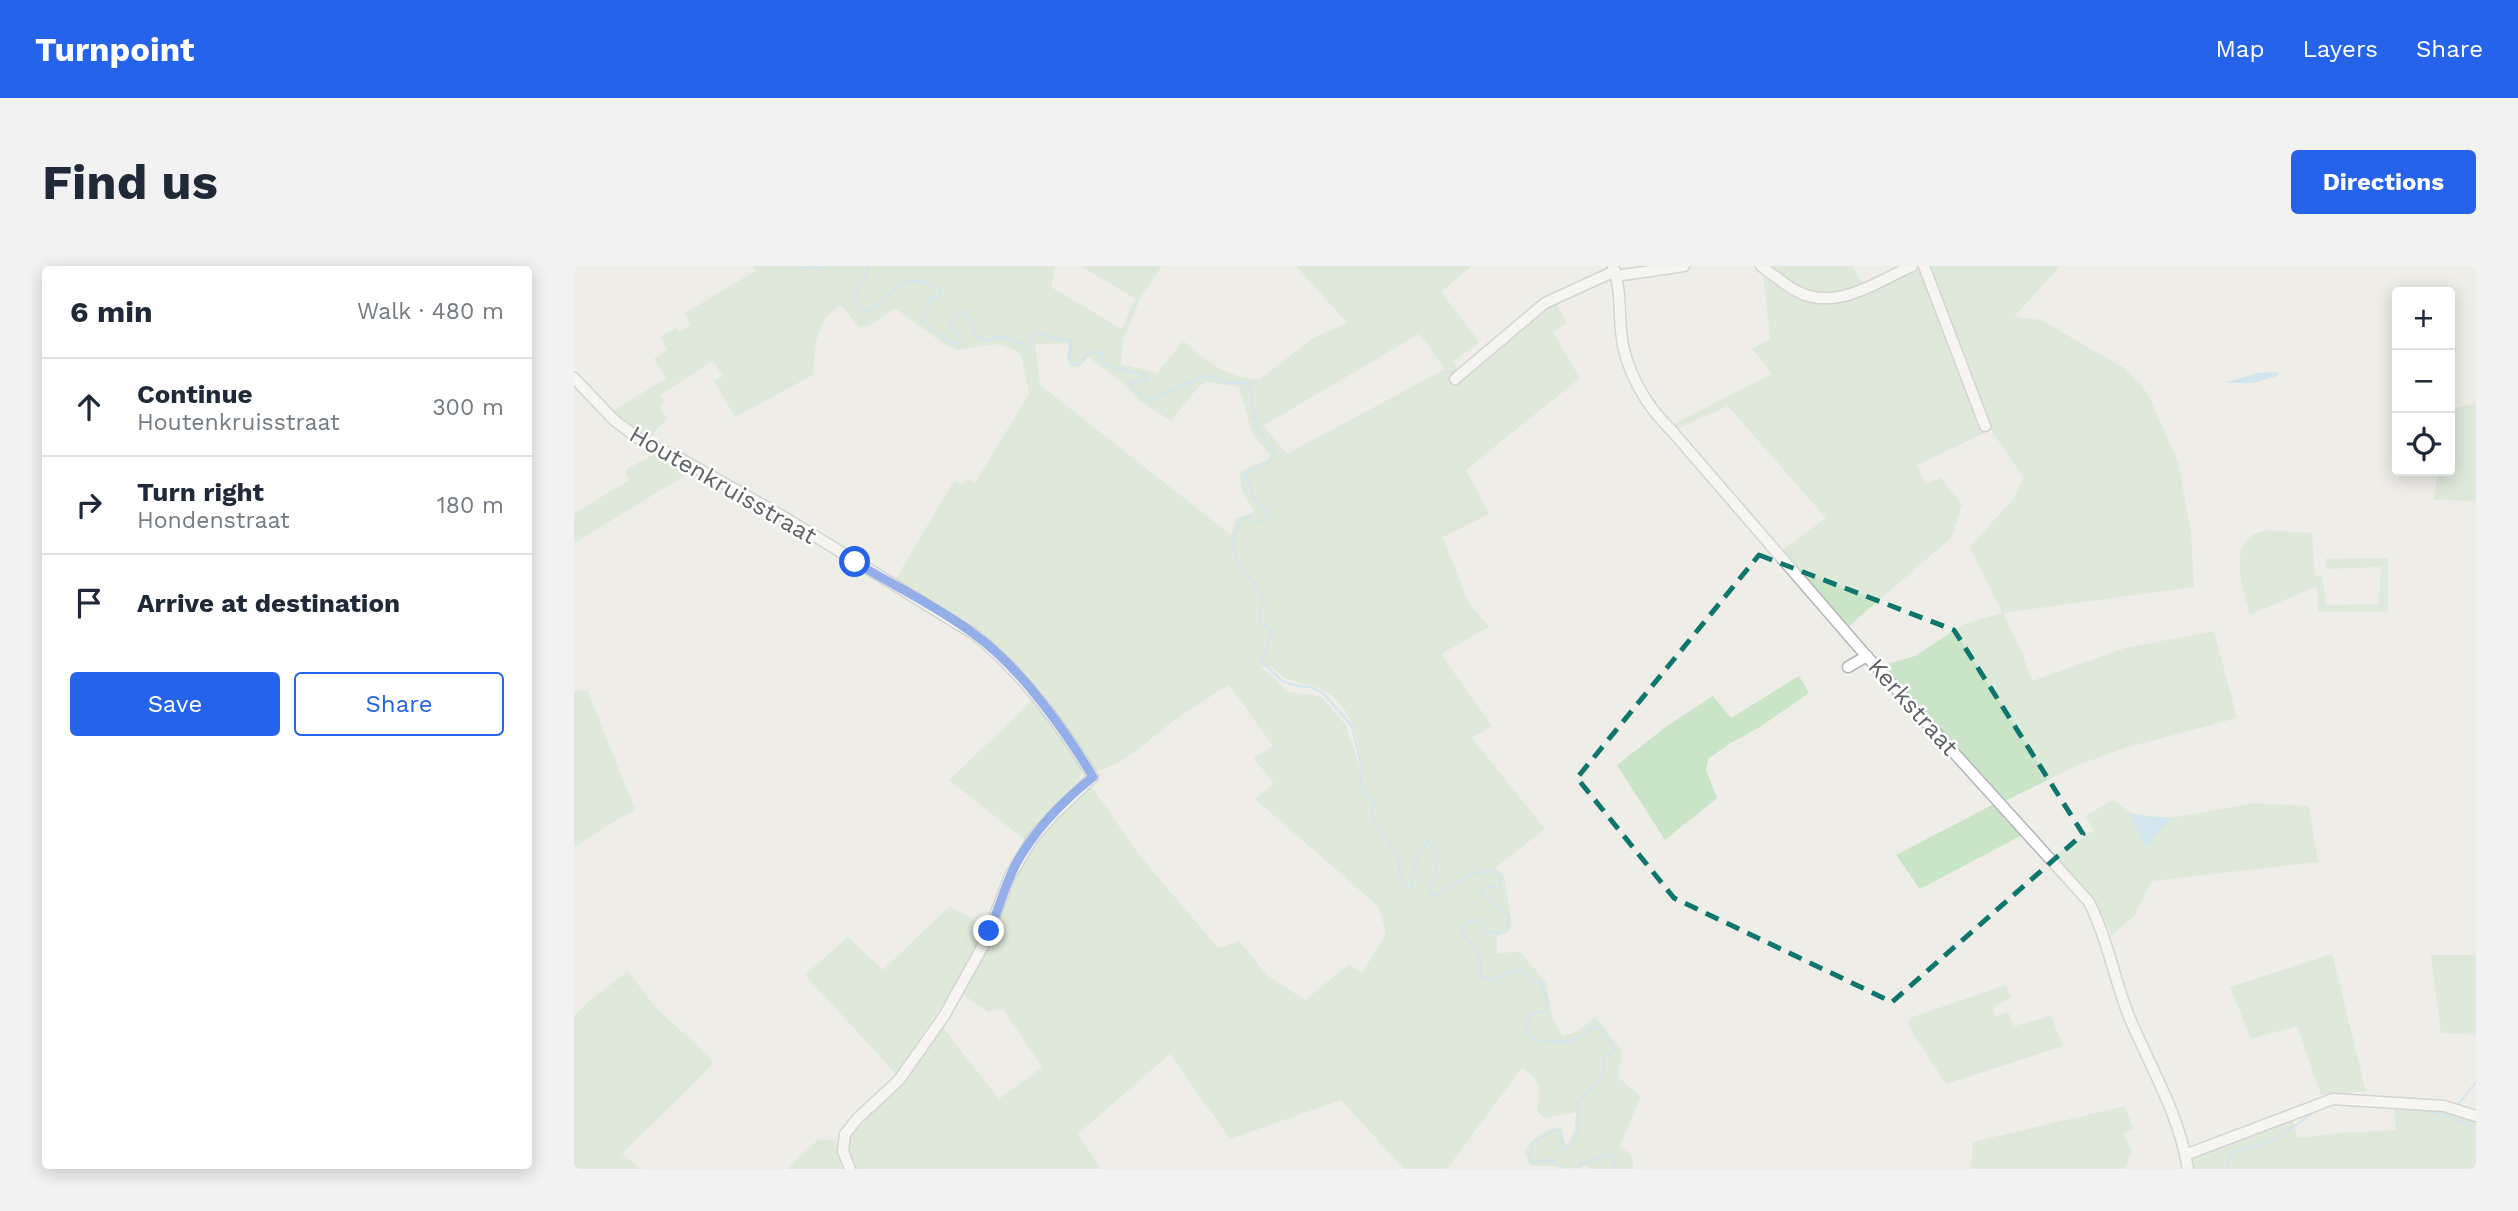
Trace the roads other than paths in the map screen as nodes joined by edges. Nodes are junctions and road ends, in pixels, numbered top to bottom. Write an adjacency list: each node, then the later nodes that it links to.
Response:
1 (1684, 266): 5 (street)
2 (1761, 266): 3 (street)
3 (1912, 266)
4 (1924, 266): 8 (street)
5 (1614, 271): 7 (street); 9 (street, Kerkstraat)
6 (574, 378): 13 (street, Houtenkruisstraat)
7 (1455, 379)
8 (1986, 426)
9 (1867, 656): 10 (street); 12 (street, Kerkstraat)
10 (1848, 667)
11 (2476, 1116): 12 (street)
12 (2185, 1155): 14 (street, Kerkstraat)
13 (850, 1169)
14 (2188, 1169)

